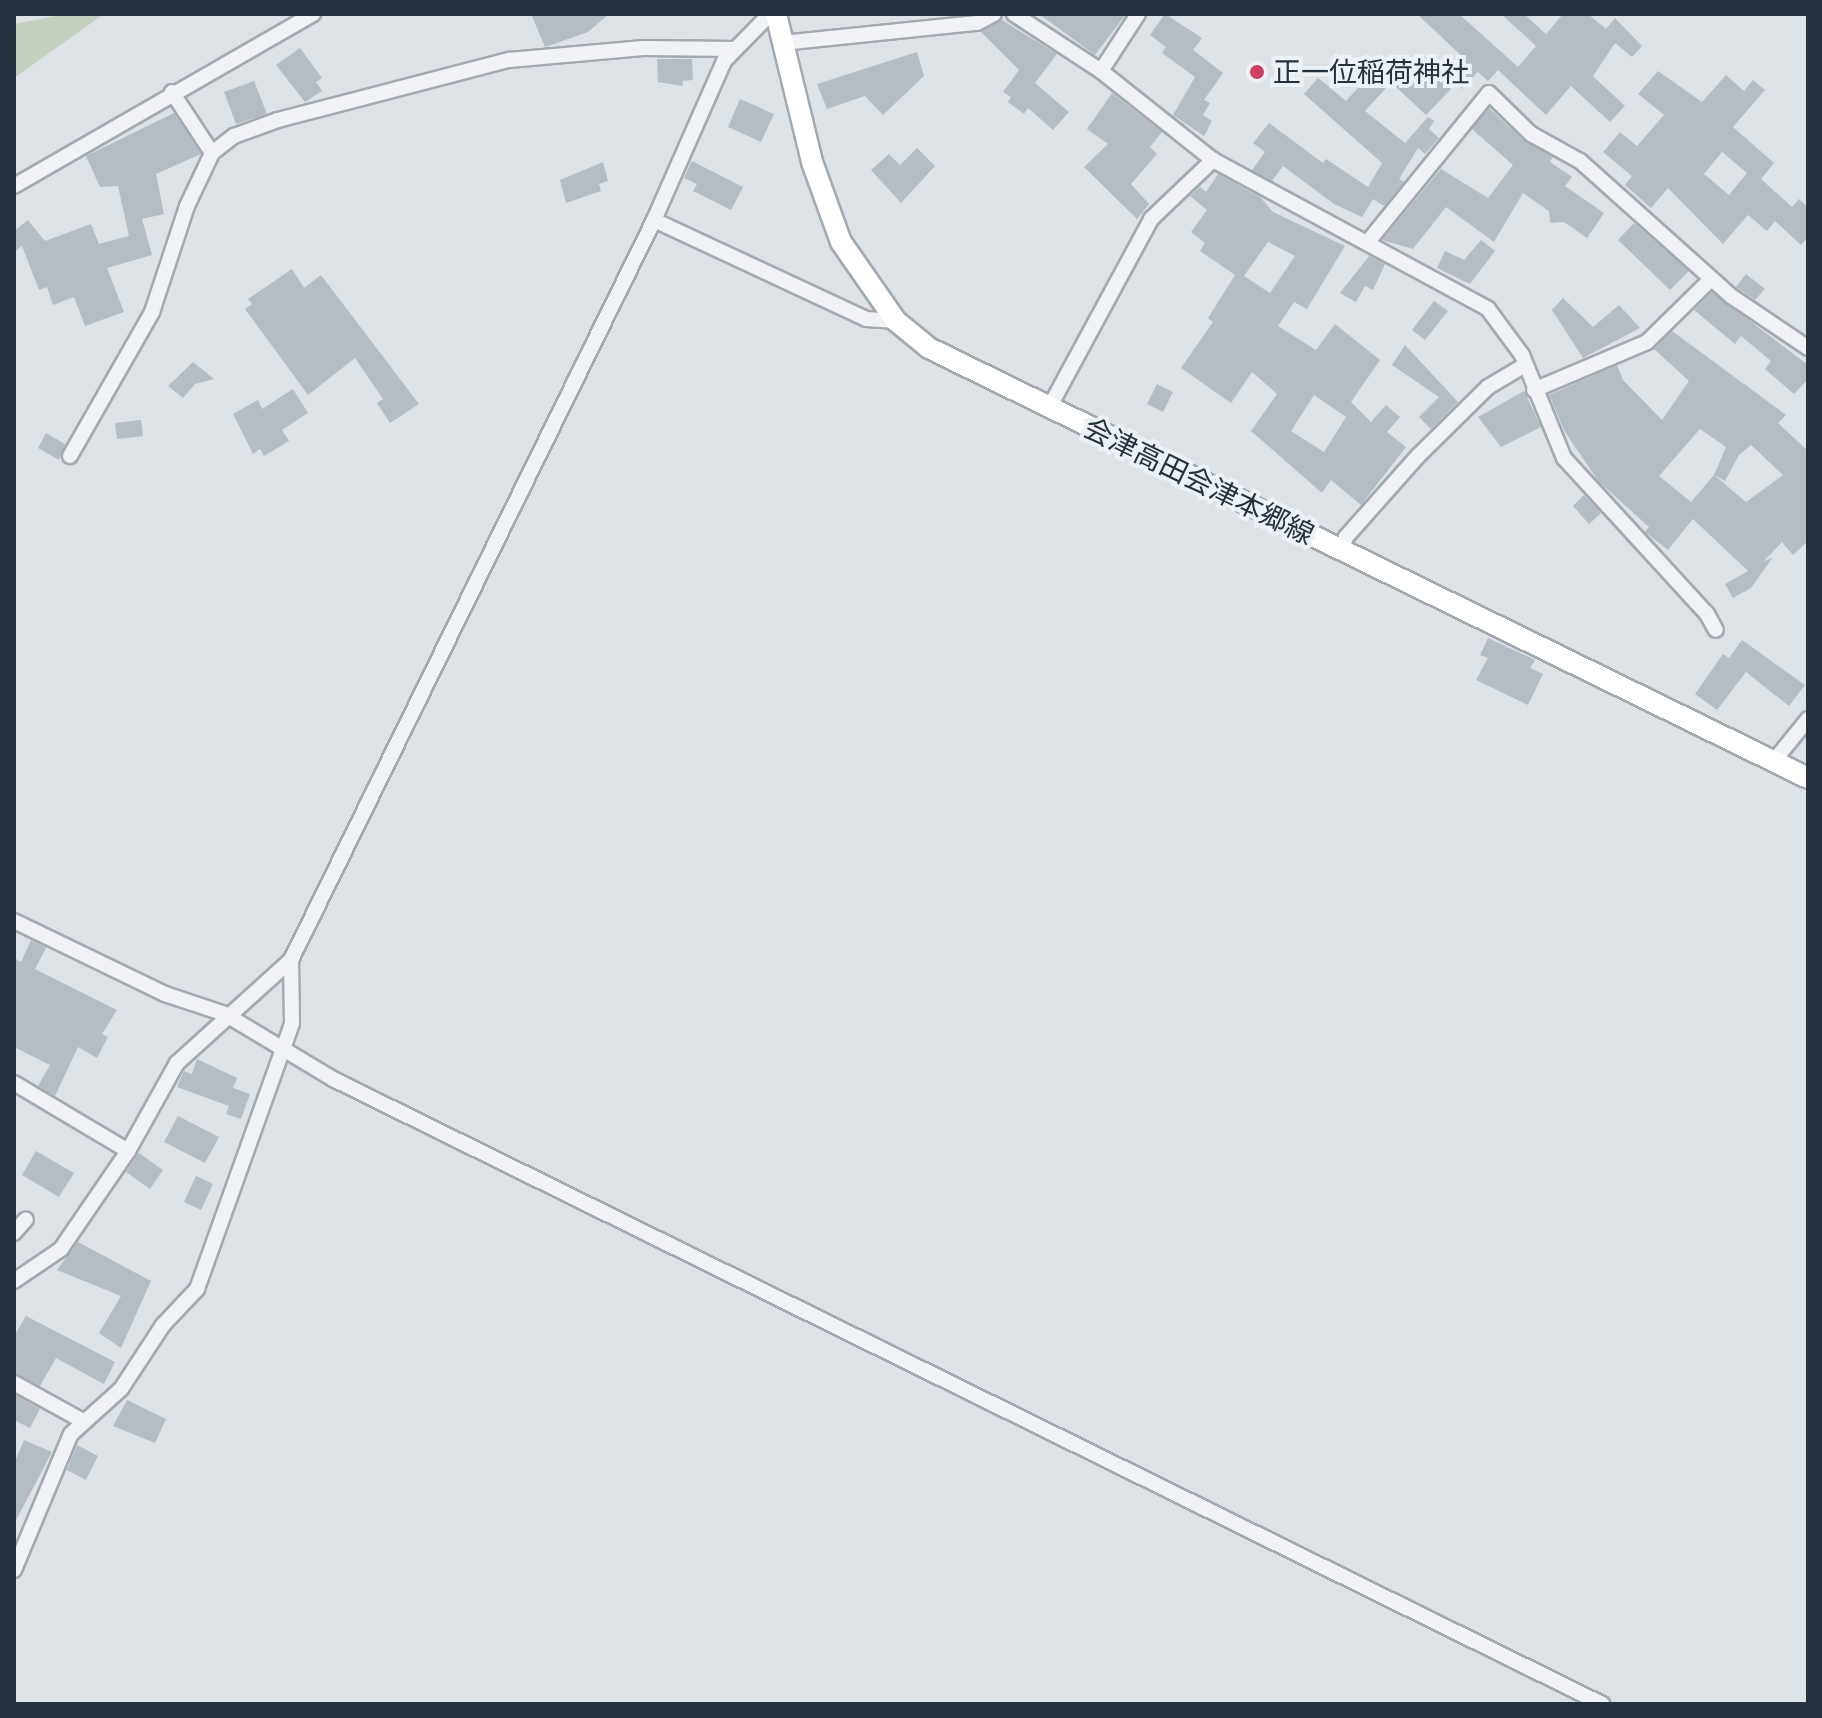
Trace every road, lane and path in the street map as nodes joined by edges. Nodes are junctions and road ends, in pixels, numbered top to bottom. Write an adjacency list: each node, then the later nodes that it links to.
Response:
1 (313, 14): 9 (street)
2 (773, 14): 6 (main road, 会津高田会津本郷線); 7 (street)
3 (994, 14): 6 (street)
4 (1014, 14): 8 (street)
5 (1138, 14): 8 (street)
6 (782, 43): 16 (main road, 会津高田会津本郷線)
7 (735, 49): 10 (street); 13 (street)
8 (1101, 71): 11 (street)
9 (172, 92): 10 (street); 12 (street)
10 (212, 153): 21 (street)
11 (1213, 160): 14 (street); 20 (street)
12 (14, 186)
13 (654, 220): 16 (street); 28 (street)
14 (1367, 243): 15 (street); 18 (street)
15 (1711, 279): 17 (street); 19 (street)
16 (896, 321): 20 (main road, 会津高田会津本郷線)
17 (1808, 348)
18 (1525, 365): 19 (street); 22 (street)
19 (1534, 390): 23 (street)
20 (1049, 408): 22 (main road, 会津高田会津本郷線)
21 (70, 456)
22 (1342, 550): 25 (main road, 会津高田会津本郷線)
23 (1716, 630)
24 (1808, 719): 25 (street)
25 (1774, 761): 26 (main road, 会津高田会津本郷線)
26 (1808, 778)
27 (14, 921): 29 (street)
28 (291, 960): 29 (street); 30 (street)
29 (225, 1014): 30 (street); 32 (street)
30 (283, 1047): 37 (street); 39 (street)
31 (14, 1083): 32 (street)
32 (128, 1151): 35 (street)
33 (26, 1219): 34 (street)
34 (14, 1233)
35 (14, 1281)
36 (14, 1383): 37 (street)
37 (83, 1421): 38 (street)
38 (14, 1570)
39 (1602, 1704)

